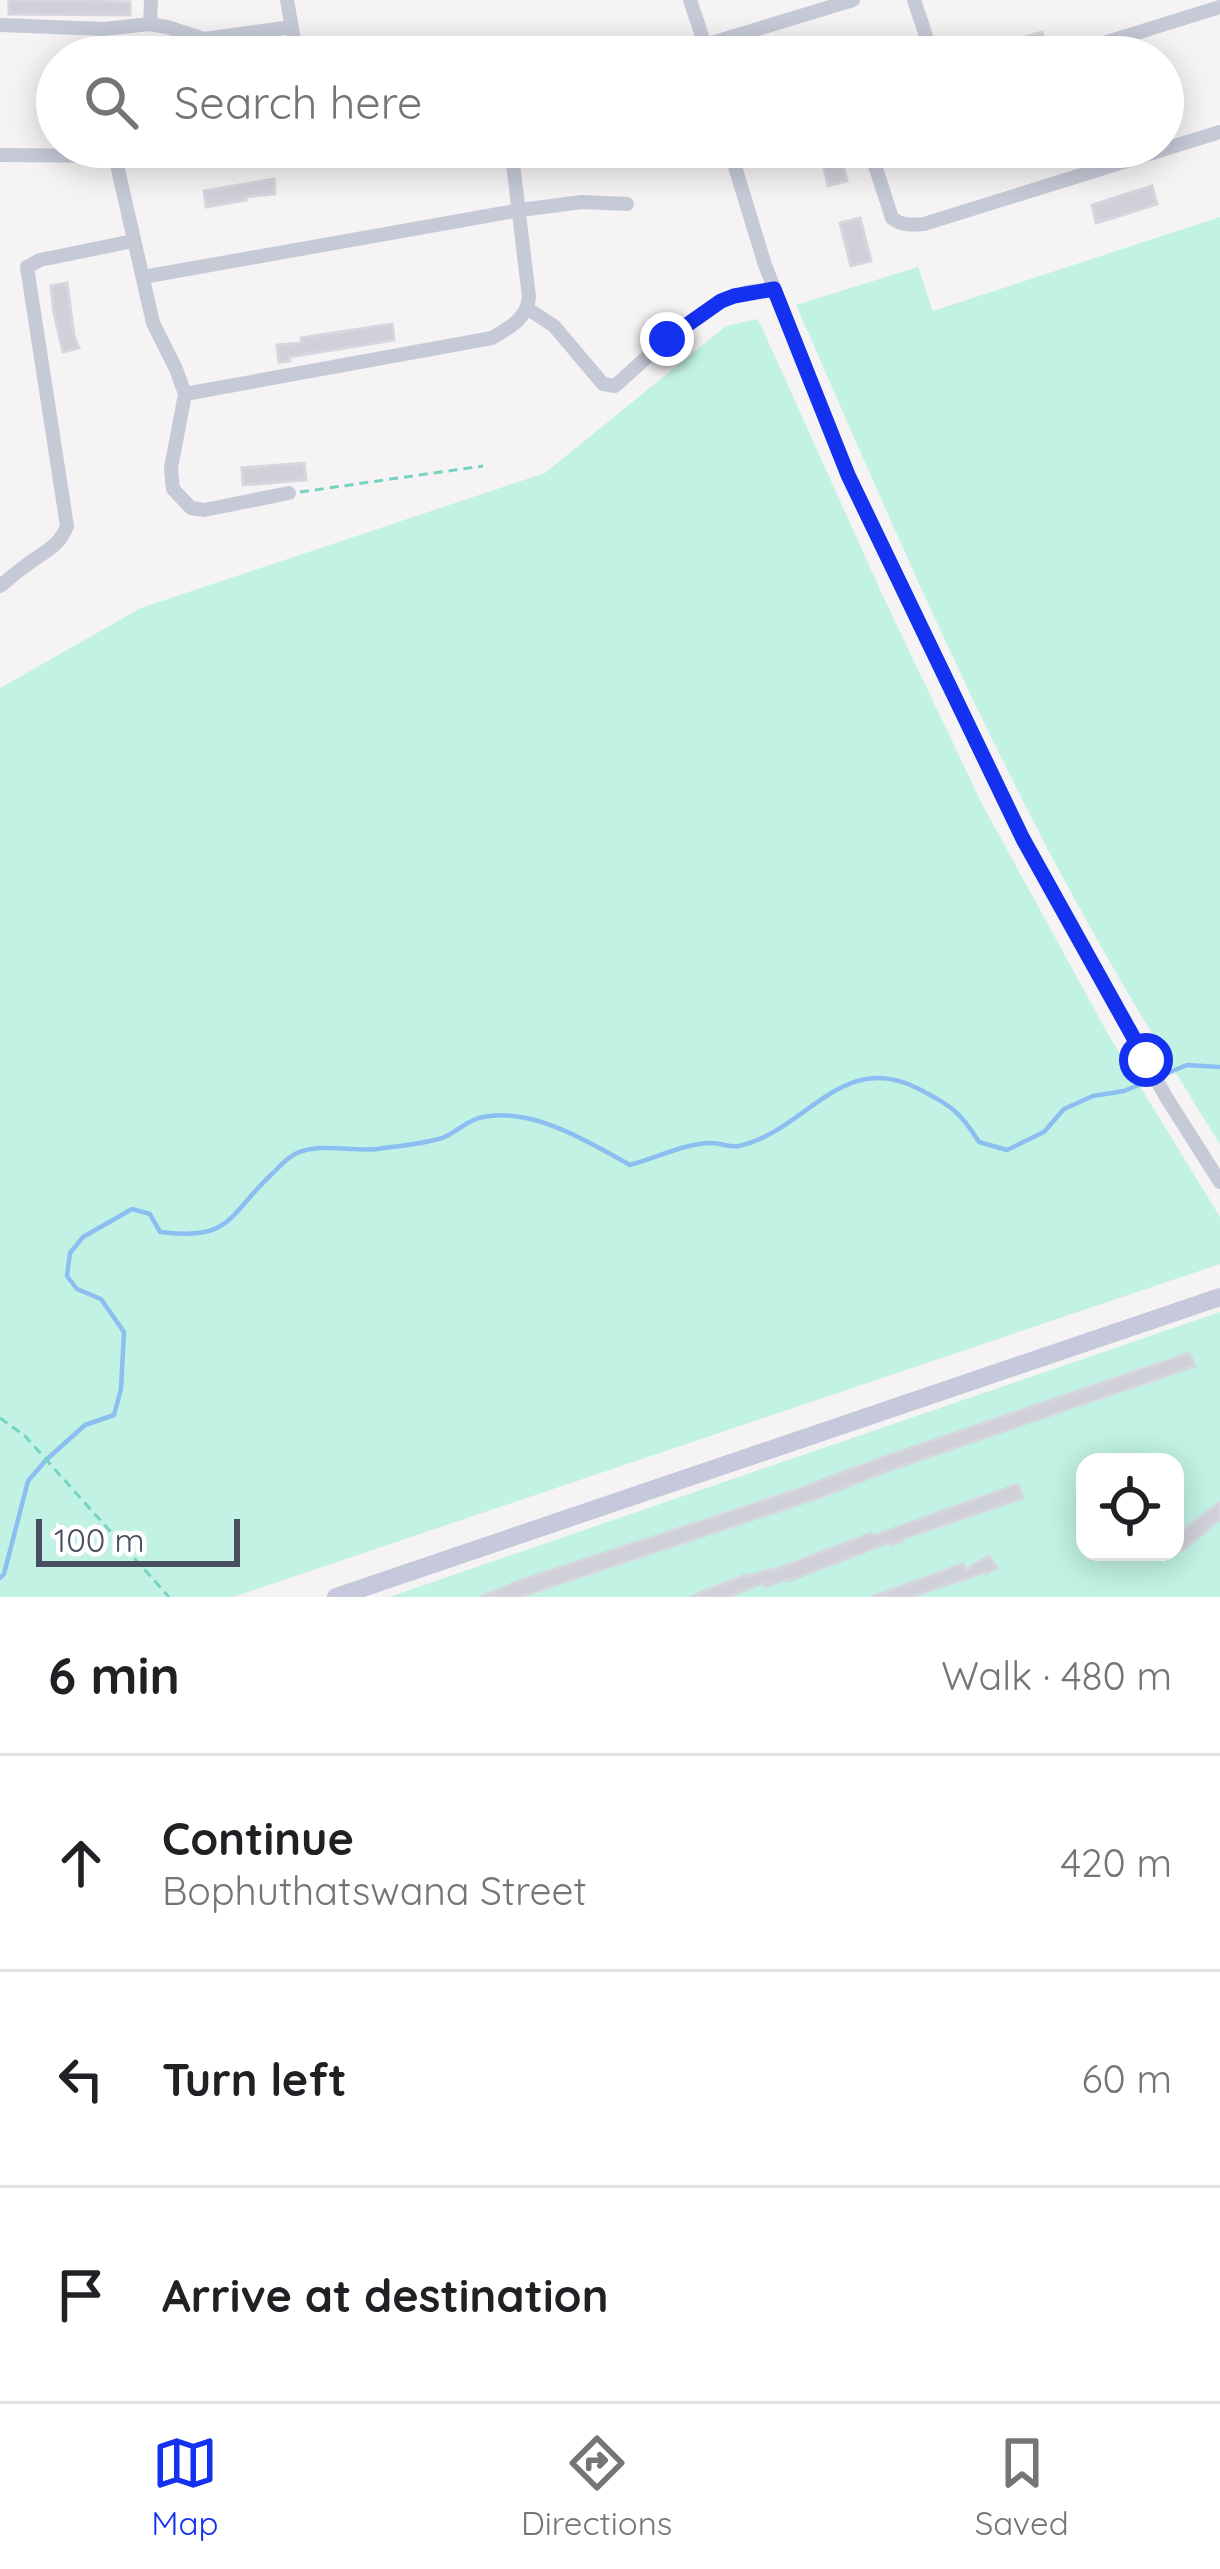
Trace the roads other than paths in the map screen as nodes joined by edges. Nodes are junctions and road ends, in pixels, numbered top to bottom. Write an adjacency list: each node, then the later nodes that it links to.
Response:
1 (151, 0): 7 (street)
2 (286, 0): 9 (street)
3 (690, 0): 13 (street)
4 (853, 0): 14 (street)
5 (914, 0): 15 (street)
6 (1220, 7): 16 (street)
7 (150, 24): 8 (street); 10 (street)
8 (0, 26)
9 (292, 27): 11 (street); 12 (street)
10 (192, 36)
11 (231, 36)
12 (294, 36)
13 (702, 36)
14 (750, 36)
15 (926, 36)
16 (1127, 36)
17 (1220, 131): 18 (street)
18 (1184, 142)
19 (0, 155): 20 (street)
20 (36, 155)
21 (118, 168): 28 (street)
22 (514, 168): 27 (street)
23 (736, 168): 30 (street)
24 (876, 168): 25 (street)
25 (1102, 168)
26 (627, 204): 27 (street)
27 (520, 210): 29 (street); 31 (street)
28 (133, 241): 29 (street); 34 (street)
29 (143, 277): 32 (street)
30 (774, 289): 31 (street); 35 (street)
31 (528, 309): 32 (street)
32 (185, 394): 33 (street)
33 (290, 493)
34 (0, 586)
35 (1220, 1182)
36 (1220, 1297): 37 (street)
37 (336, 1597)

